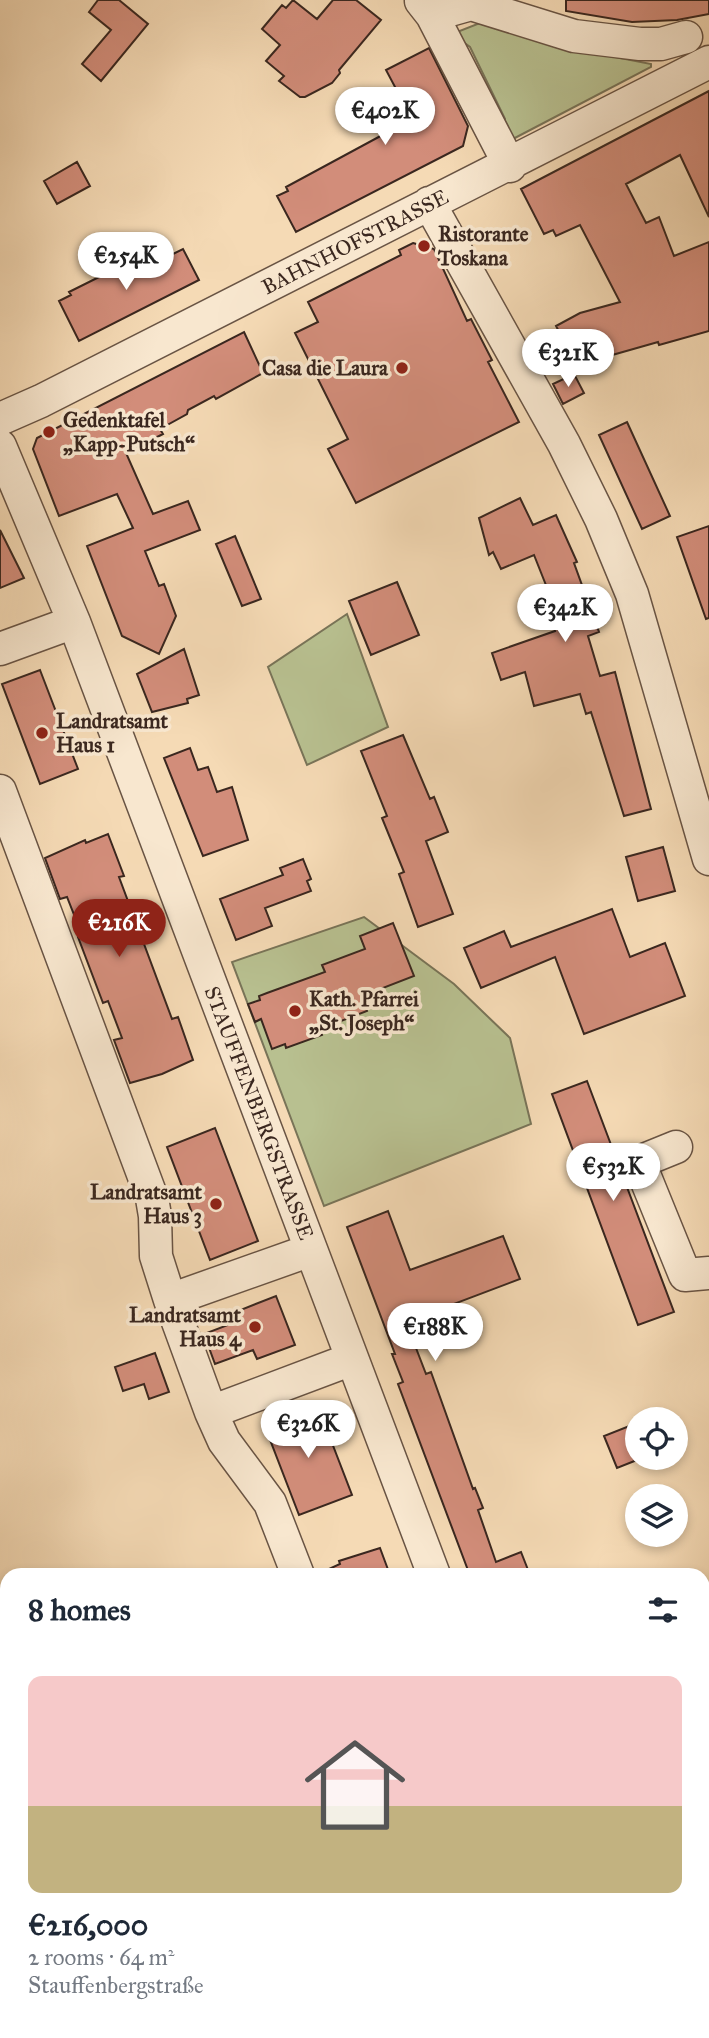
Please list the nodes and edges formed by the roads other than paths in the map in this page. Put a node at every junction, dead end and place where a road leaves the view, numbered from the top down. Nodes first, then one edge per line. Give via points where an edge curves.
1 (426, 8) edge
2 (686, 37) dead end
3 (709, 62) edge
4 (510, 166) junction
5 (429, 203) junction
6 (0, 419) edge
7 (0, 446) edge
8 (74, 622) junction
9 (0, 649) edge
10 (0, 791) edge
11 (701, 804) edge
12 (709, 859) edge
13 (676, 1147) dead end
14 (311, 1250) junction
15 (709, 1273) edge
16 (170, 1300) junction
17 (352, 1359) junction
18 (211, 1412) junction
19 (295, 1568) edge
20 (431, 1568) edge

1 - 2 street via 471,4 574,36 640,44
1 - 4 street
3 - 4 street, BAHNHOFSTRASSE
4 - 5 street, BAHNHOFSTRASSE
5 - 6 street, BAHNHOFSTRASSE
5 - 11 street via 564,443 601,519 632,594
7 - 8 street, STAUFFENBERGSTRASSE
8 - 9 street
8 - 14 street, STAUFFENBERGSTRASSE
10 - 16 street via 152,1198 156,1256
11 - 12 street
13 - 15 street via 639,1162 685,1275
14 - 16 street, STAUFFENBERGSTRASSE
14 - 17 street, STAUFFENBERGSTRASSE
16 - 18 street
17 - 18 street
17 - 20 street, STAUFFENBERGSTRASSE
18 - 19 street via 224,1441 270,1503

